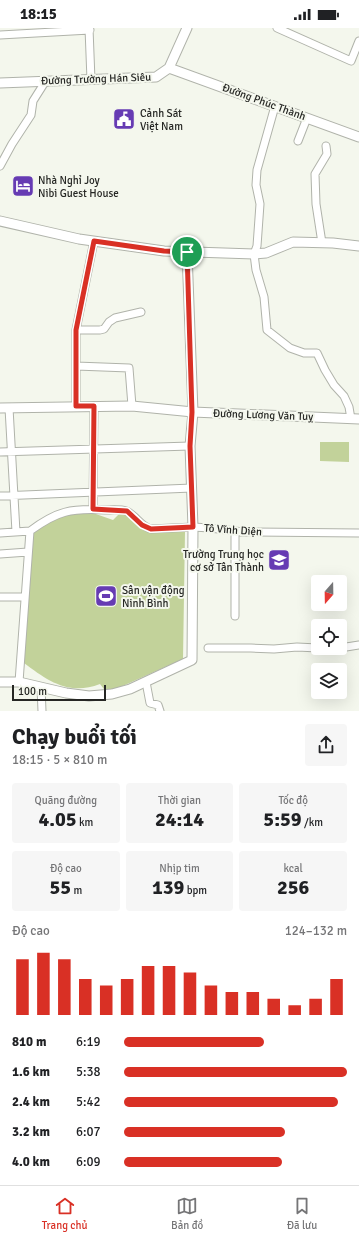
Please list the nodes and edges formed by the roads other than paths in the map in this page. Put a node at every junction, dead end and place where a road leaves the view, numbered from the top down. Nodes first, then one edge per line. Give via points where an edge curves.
1 (187, 28) edge
2 (277, 28) edge
3 (90, 29) edge
4 (0, 35) edge
5 (359, 41) edge
6 (169, 68) junction
7 (91, 80) junction
8 (45, 82) junction
9 (0, 83) edge
10 (275, 106) junction
11 (307, 118) junction
12 (359, 137) edge
13 (298, 141) dead end
14 (326, 146) dead end
15 (0, 166) edge
16 (0, 221) edge
17 (94, 241) junction
18 (322, 243) junction
19 (359, 246) edge
20 (187, 252) junction
21 (254, 254) junction
22 (141, 312) dead end
23 (76, 330) junction
24 (76, 366) junction
25 (76, 406) junction
26 (94, 406) junction
27 (132, 406) junction
28 (4, 408) edge
29 (192, 412) junction
30 (355, 419) edge
31 (190, 446) junction
32 (94, 450) junction
33 (0, 452) edge
34 (11, 452) junction
35 (192, 488) junction
36 (94, 492) junction
37 (0, 496) edge
38 (14, 496) junction
39 (93, 509) junction
40 (193, 527) junction
41 (30, 531) junction
42 (235, 531) junction
43 (16, 532) junction
44 (0, 533) edge
45 (359, 533) edge
46 (28, 552) junction
47 (0, 554) edge
48 (0, 597) edge
49 (24, 597) junction
50 (235, 616) dead end
51 (359, 645) edge
52 (347, 647) edge
53 (208, 648) dead end
54 (311, 648) edge
55 (0, 682) edge
56 (19, 682) junction
57 (146, 682) junction
58 (42, 687) junction
59 (42, 711) edge
60 (160, 711) edge

1 - 6 street
2 - 5 street via 351,61
3 - 4 street
3 - 7 street
6 - 7 street, Đường Trường Hán Siêu via 156,77
6 - 10 street, Đường Phúc Thành
7 - 8 street, Đường Trường Hán Siêu
8 - 9 street, Đường Trường Hán Siêu
8 - 15 street via 33,101 31,115
10 - 11 street, Đường Phúc Thành
10 - 21 street via 257,170 256,185 260,204 257,246
11 - 12 street, Đường Phúc Thành
11 - 13 street
14 - 18 street via 327,154 315,174 316,204
16 - 17 street
17 - 20 street
17 - 23 street
18 - 19 street
18 - 21 street via 293,242 266,253
20 - 21 street
20 - 29 street
21 - 30 street via 264,297 267,330 290,348 304,353 317,353
22 - 23 street via 115,318 100,330
23 - 24 street
24 - 25 street
24 - 27 street via 129,368
25 - 26 street, Đường Lương Văn Tuỵ
25 - 28 street, Đường Lương Văn Tuỵ
26 - 27 street, Đường Lương Văn Tuỵ
26 - 32 street
27 - 29 street, Đường Lương Văn Tuỵ
28 - 34 street
29 - 30 street, Đường Lương Văn Tuỵ
29 - 31 street
31 - 32 street
31 - 35 street
32 - 34 street
32 - 36 street
33 - 34 street
34 - 38 street
35 - 36 street
35 - 40 street
36 - 38 street
36 - 39 street
37 - 38 street
38 - 43 street
39 - 40 street, Tô Vĩnh Diện via 127,511 142,525 151,529
39 - 41 street, Tô Vĩnh Diện via 69,510 50,517
40 - 42 street, Tô Vĩnh Diện
40 - 57 street via 192,660
41 - 43 street
41 - 46 street
42 - 45 street, Tô Vĩnh Diện
42 - 50 street
43 - 44 street
46 - 47 street
46 - 49 street
48 - 49 street
49 - 56 street
51 - 52 street
53 - 54 street
55 - 56 street
56 - 58 street
57 - 58 street via 112,694 89,696
57 - 60 street via 150,703 158,705
58 - 59 street

